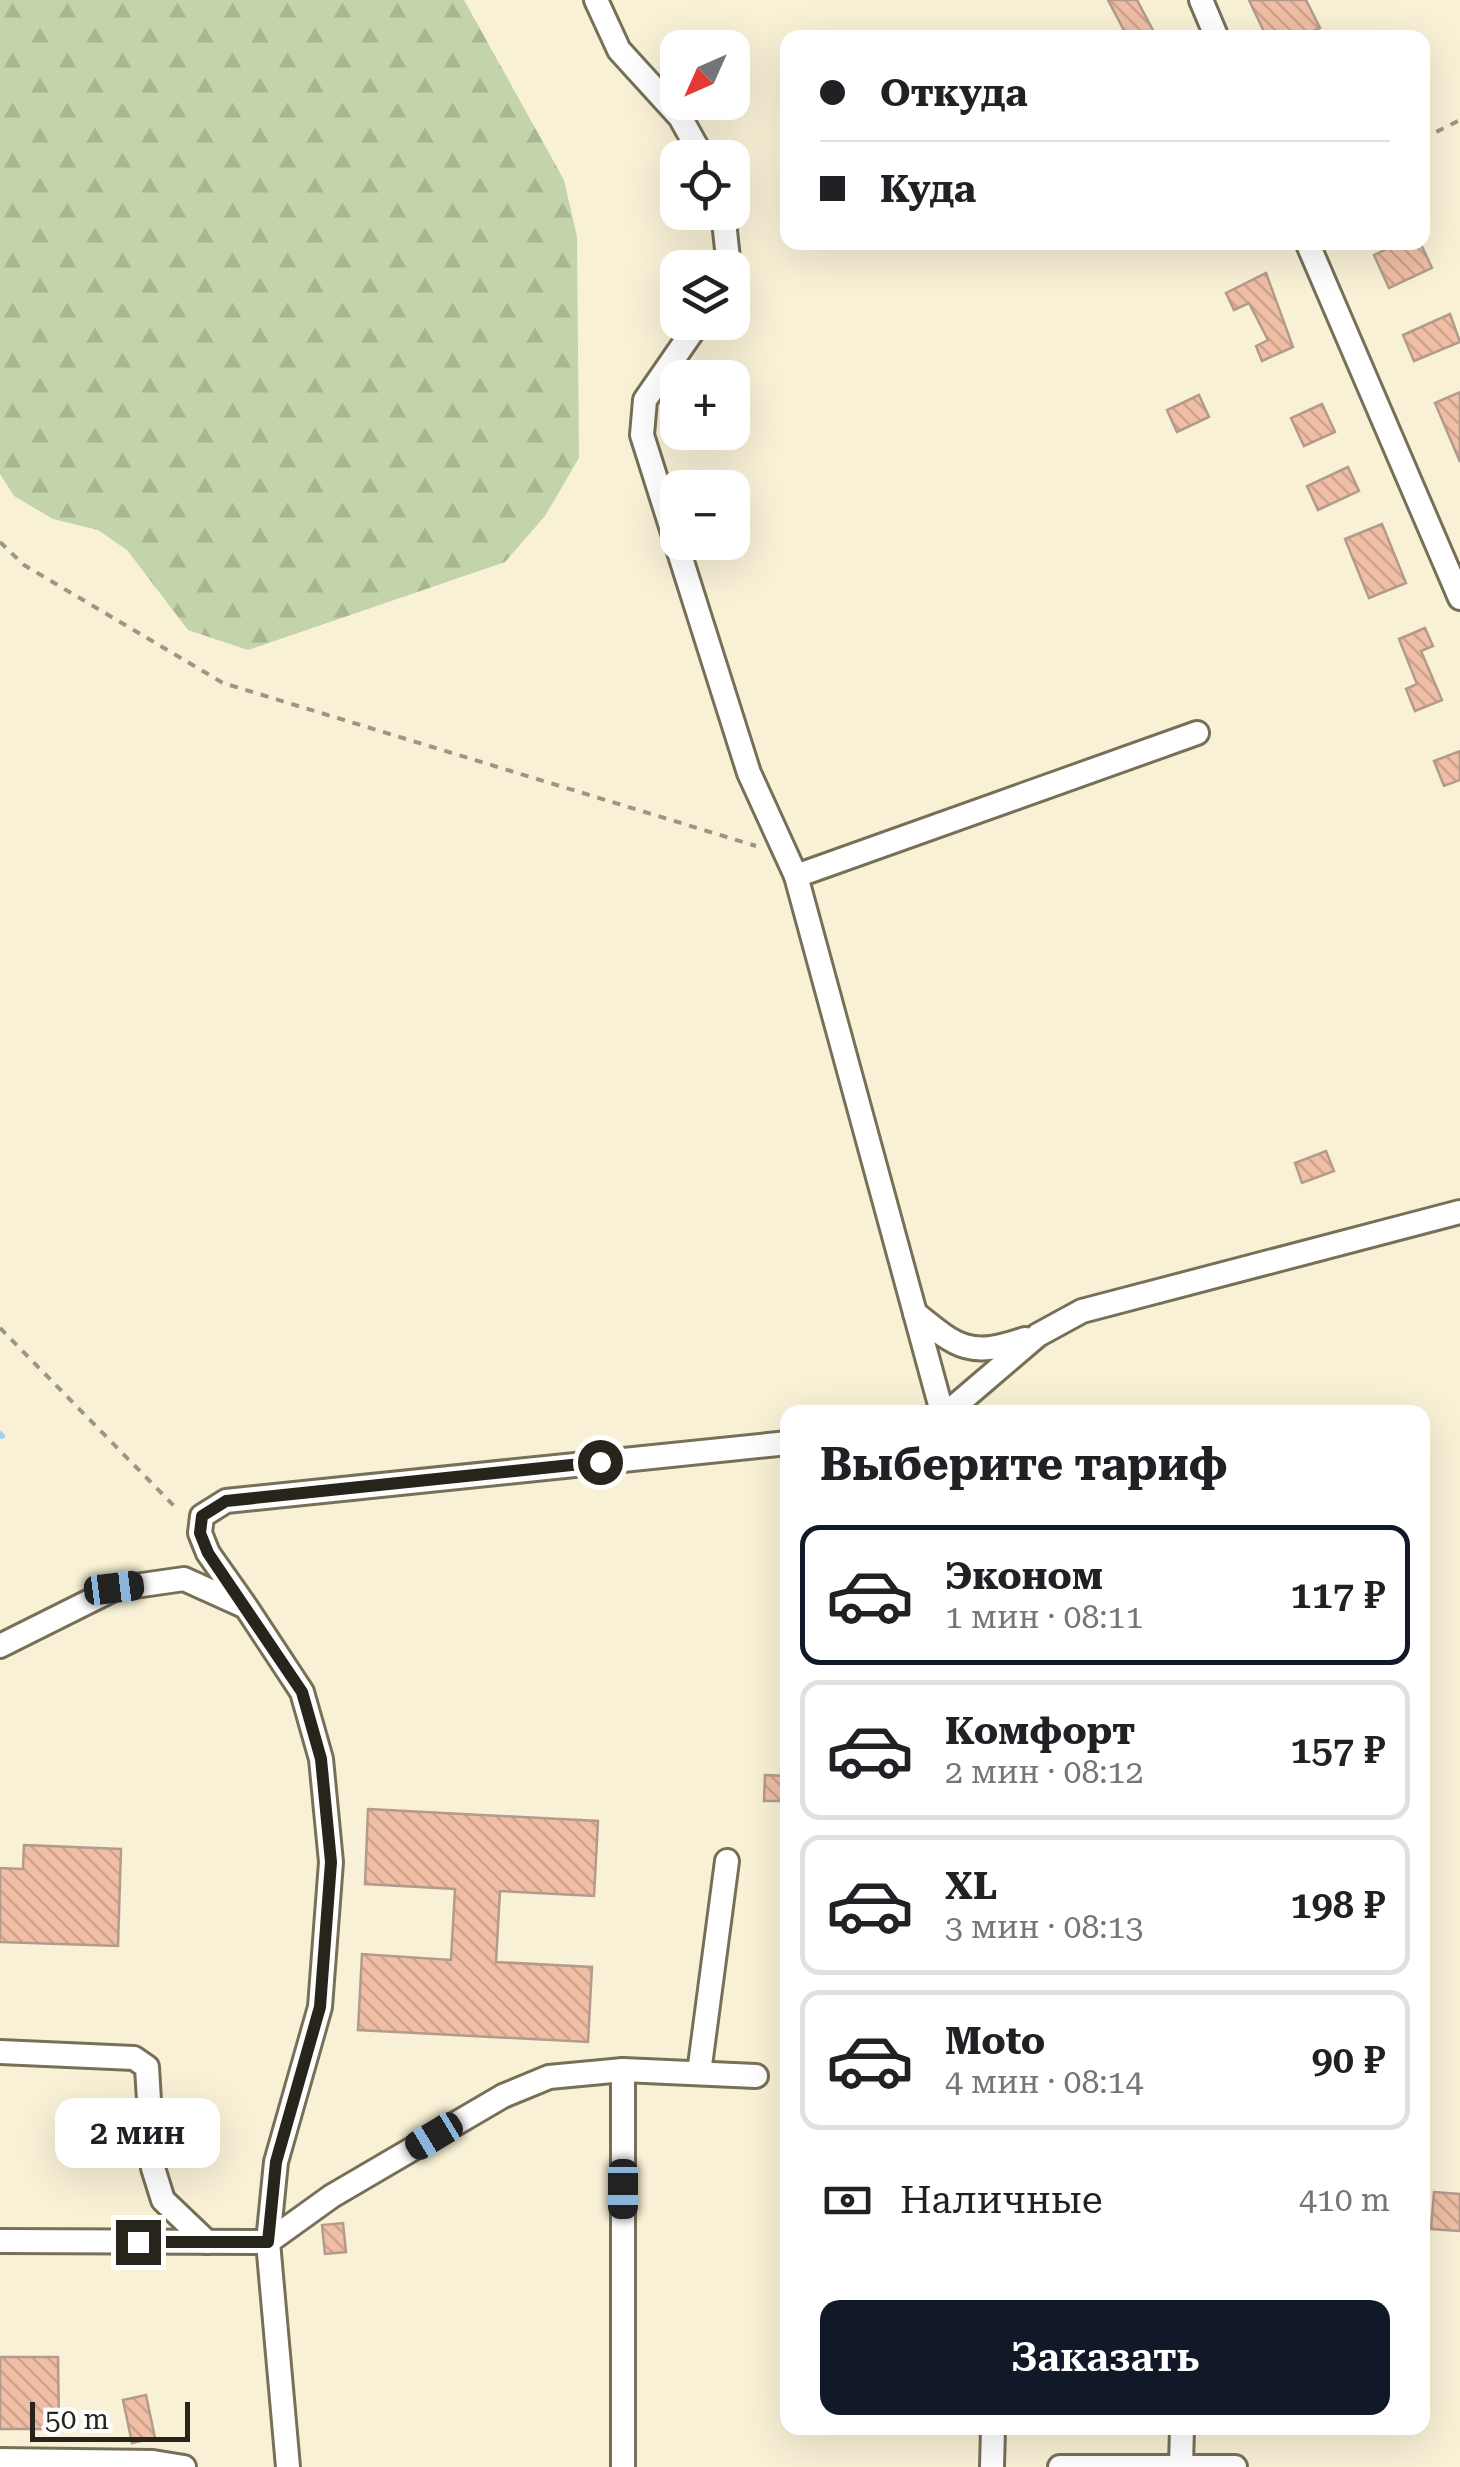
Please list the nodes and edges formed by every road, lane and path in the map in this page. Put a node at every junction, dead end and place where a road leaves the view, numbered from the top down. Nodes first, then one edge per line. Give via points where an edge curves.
1 (596, 0) edge
2 (1201, 0) edge
3 (1214, 30) edge
4 (1460, 120) edge
5 (1430, 135) edge
6 (693, 140) edge
7 (1309, 250) edge
8 (687, 340) edge
9 (0, 542) edge
10 (1460, 598) edge
11 (1197, 733) dead end
12 (796, 876) junction
13 (1460, 1212) edge
14 (915, 1313) junction
15 (0, 1328) edge
16 (1038, 1335) junction
17 (943, 1405) edge
18 (953, 1405) edge
19 (780, 1444) edge
20 (200, 1533) junction
21 (246, 1607) junction
22 (0, 1646) edge
23 (727, 1860) dead end
24 (0, 2052) edge
25 (623, 2070) junction
26 (699, 2073) junction
27 (756, 2076) dead end
28 (0, 2241) edge
29 (207, 2242) junction
30 (268, 2242) junction
31 (993, 2435) edge
32 (1182, 2435) edge
33 (0, 2460) edge
34 (1181, 2465) edge
35 (184, 2467) edge
36 (288, 2467) edge
37 (623, 2467) edge
38 (992, 2467) edge
39 (1060, 2467) edge
40 (1235, 2467) edge

1 - 6 street via 619,50
2 - 3 street
4 - 5 path
7 - 10 street
8 - 12 street via 645,400 642,435 749,773
9 - 12 path via 24,565 223,683 754,844
11 - 12 street
12 - 14 street
13 - 16 street via 1082,1310
14 - 16 street via 956,1346 989,1352
14 - 17 street
15 - 20 path
16 - 18 street
19 - 20 street via 226,1501 202,1516
20 - 21 street
21 - 22 street via 184,1580 114,1588
21 - 30 street via 302,1692 321,1759 331,1862 320,2007 276,2162
23 - 26 street
24 - 29 street via 134,2058 146,2067 153,2168 164,2200
25 - 26 street
25 - 30 street via 549,2077 503,2096 332,2196
25 - 37 street
26 - 27 street
28 - 29 street
29 - 30 street
30 - 36 street
31 - 38 street
32 - 34 street
33 - 35 street
34 - 39 street
34 - 40 street

